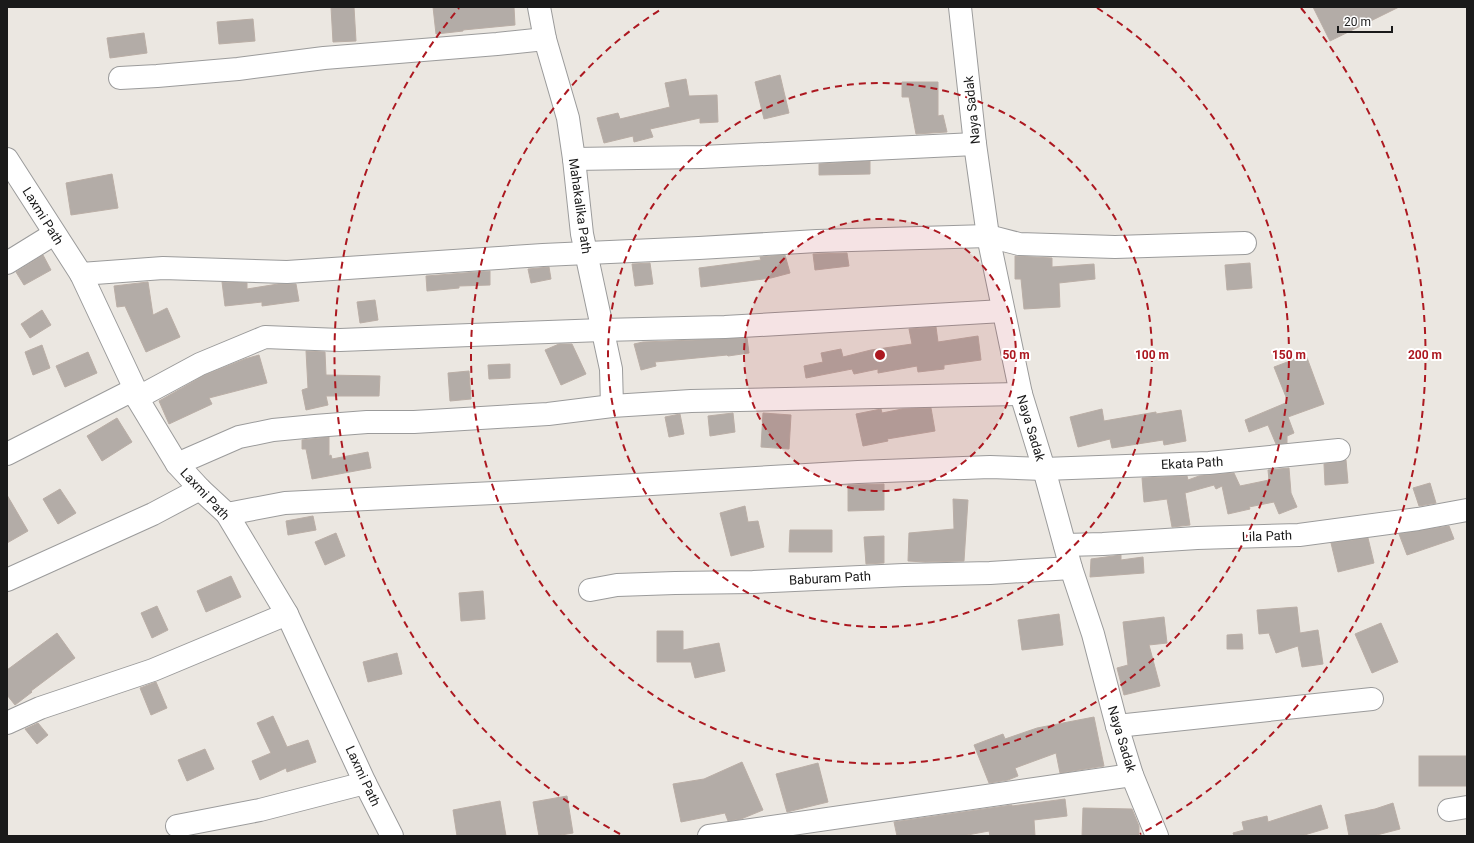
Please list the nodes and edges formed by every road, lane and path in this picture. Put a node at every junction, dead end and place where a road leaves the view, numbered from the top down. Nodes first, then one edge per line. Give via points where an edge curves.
1 (539, 7) edge
2 (960, 7) edge
3 (545, 39) junction
4 (120, 78) dead end
5 (975, 144) junction
6 (574, 158) junction
7 (7, 159) edge
8 (54, 234) junction
9 (988, 236) junction
10 (1245, 243) dead end
11 (587, 253) junction
12 (7, 263) edge
13 (81, 274) junction
14 (1003, 311) junction
15 (602, 330) junction
16 (136, 394) junction
17 (1021, 394) junction
18 (612, 406) junction
19 (1339, 450) dead end
20 (7, 454) edge
21 (177, 464) junction
22 (1044, 468) junction
23 (200, 489) junction
24 (1467, 510) edge
25 (227, 514) junction
26 (1065, 545) junction
27 (1070, 568) junction
28 (7, 580) edge
29 (590, 590) dead end
30 (287, 614) junction
31 (1372, 699) dead end
32 (7, 723) edge
33 (1117, 726) junction
34 (1132, 775) junction
35 (365, 783) junction
36 (177, 826) dead end
37 (392, 836) edge
38 (709, 836) edge
39 (1157, 836) edge

1 - 3 street, Mahakalika Path
2 - 5 street, Naya Sadak
3 - 4 street
3 - 6 street, Mahakalika Path via 568,118
5 - 6 street via 702,157
5 - 9 street, Naya Sadak
6 - 11 street, Mahakalika Path via 582,234
7 - 8 street, Laxmi Path
8 - 12 street
8 - 13 street, Laxmi Path
9 - 10 street via 1019,244 1107,246
9 - 11 street via 818,241
9 - 14 street, Naya Sadak
11 - 13 street via 287,272 163,268
11 - 15 street, Mahakalika Path
13 - 16 street, Laxmi Path
14 - 15 street via 725,327
14 - 17 street, Naya Sadak
15 - 16 street via 340,340 264,337
15 - 18 street, Mahakalika Path via 611,369
16 - 20 street
16 - 21 street, Laxmi Path
17 - 18 street via 691,401
17 - 22 street, Naya Sadak
18 - 21 street via 548,414 414,422 367,422 273,430 239,437
19 - 22 street, Ekata Path via 1209,463
21 - 23 street, Laxmi Path
22 - 25 street, Ekata Path via 990,467 858,472 284,503
22 - 26 street, Naya Sadak
23 - 25 street, Laxmi Path
23 - 28 street via 153,514
24 - 26 street, Lila Path via 1298,535
25 - 30 street, Laxmi Path
26 - 27 street, Naya Sadak
27 - 29 street, Baburam Path via 754,582 617,585
27 - 33 street, Naya Sadak via 1093,634
30 - 32 street via 153,670 40,708
30 - 35 street, Laxmi Path
31 - 33 street
33 - 34 street, Naya Sadak
34 - 38 street
34 - 39 street, Naya Sadak
35 - 36 street via 260,810
35 - 37 street, Laxmi Path

